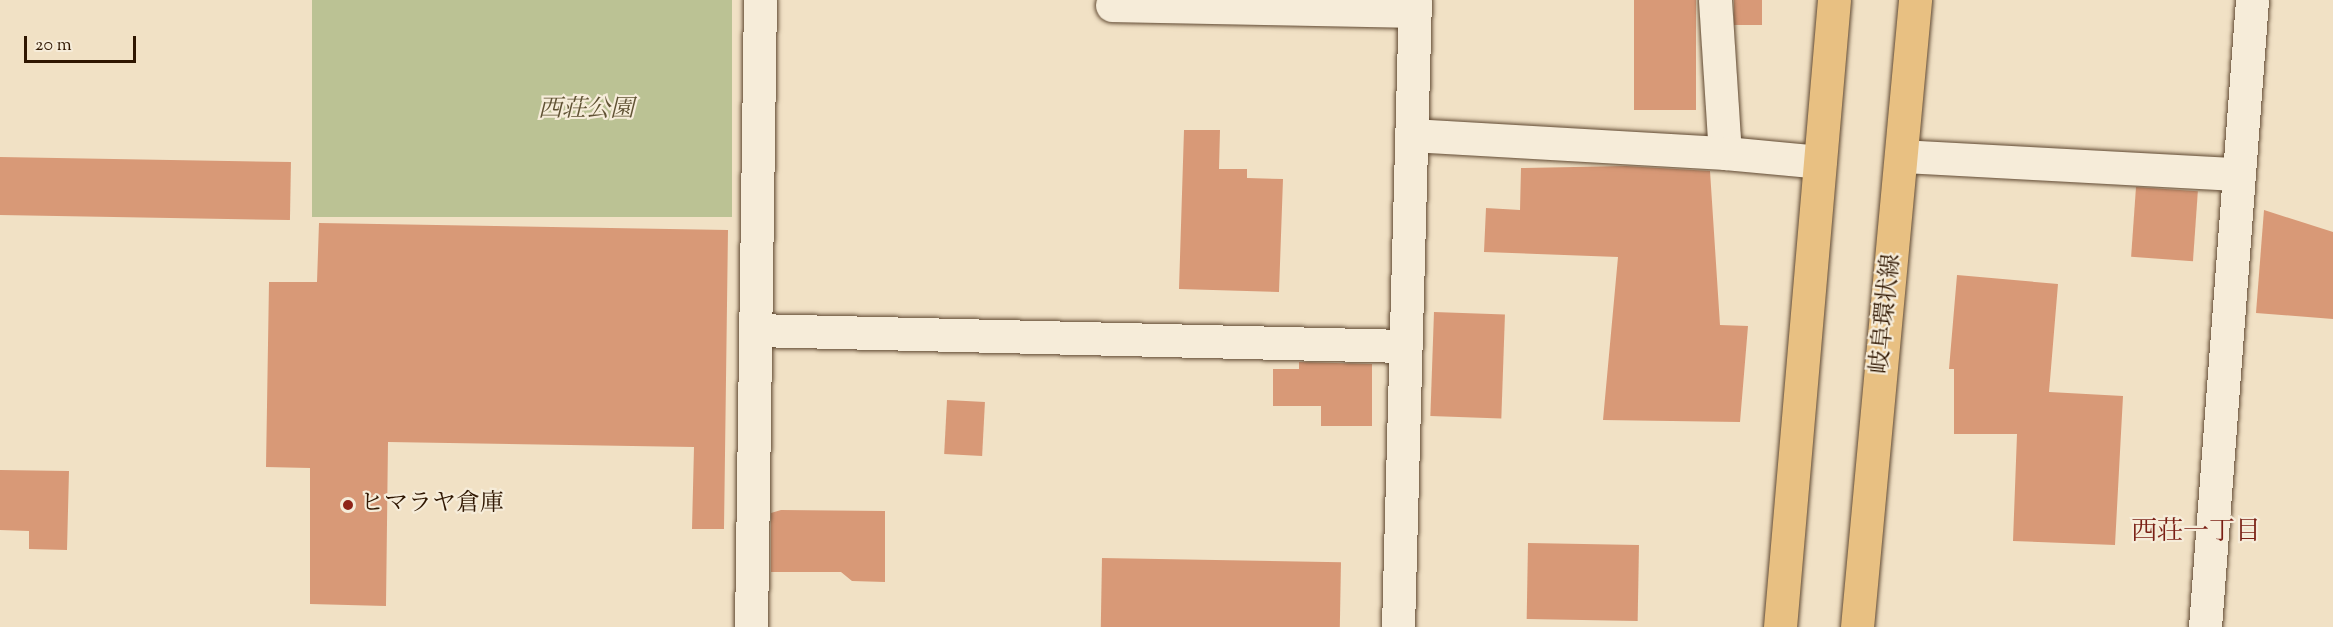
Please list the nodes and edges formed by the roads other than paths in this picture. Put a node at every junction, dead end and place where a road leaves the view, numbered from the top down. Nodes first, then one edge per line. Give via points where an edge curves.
1 (760, 0) edge
2 (1715, 0) edge
3 (1833, 0) edge
4 (1915, 0) edge
5 (2252, 0) edge
6 (1112, 5) dead end
7 (1415, 5) edge
8 (1411, 135) junction
9 (1725, 153) junction
10 (1902, 156) junction
11 (1820, 162) junction
12 (2239, 174) junction
13 (755, 330) junction
14 (1406, 346) junction
15 (751, 627) edge
16 (1398, 627) edge
17 (1780, 627) edge
18 (1857, 627) edge
19 (2205, 627) edge

1 - 13 street
2 - 9 street
3 - 11 main road
4 - 10 main road, 岐阜環状線
5 - 12 street
6 - 7 street
7 - 8 street
8 - 9 street
8 - 14 street
9 - 11 street
10 - 12 street
10 - 18 main road, 岐阜環状線
11 - 17 main road
12 - 19 street
13 - 14 street
13 - 15 street
14 - 16 street

